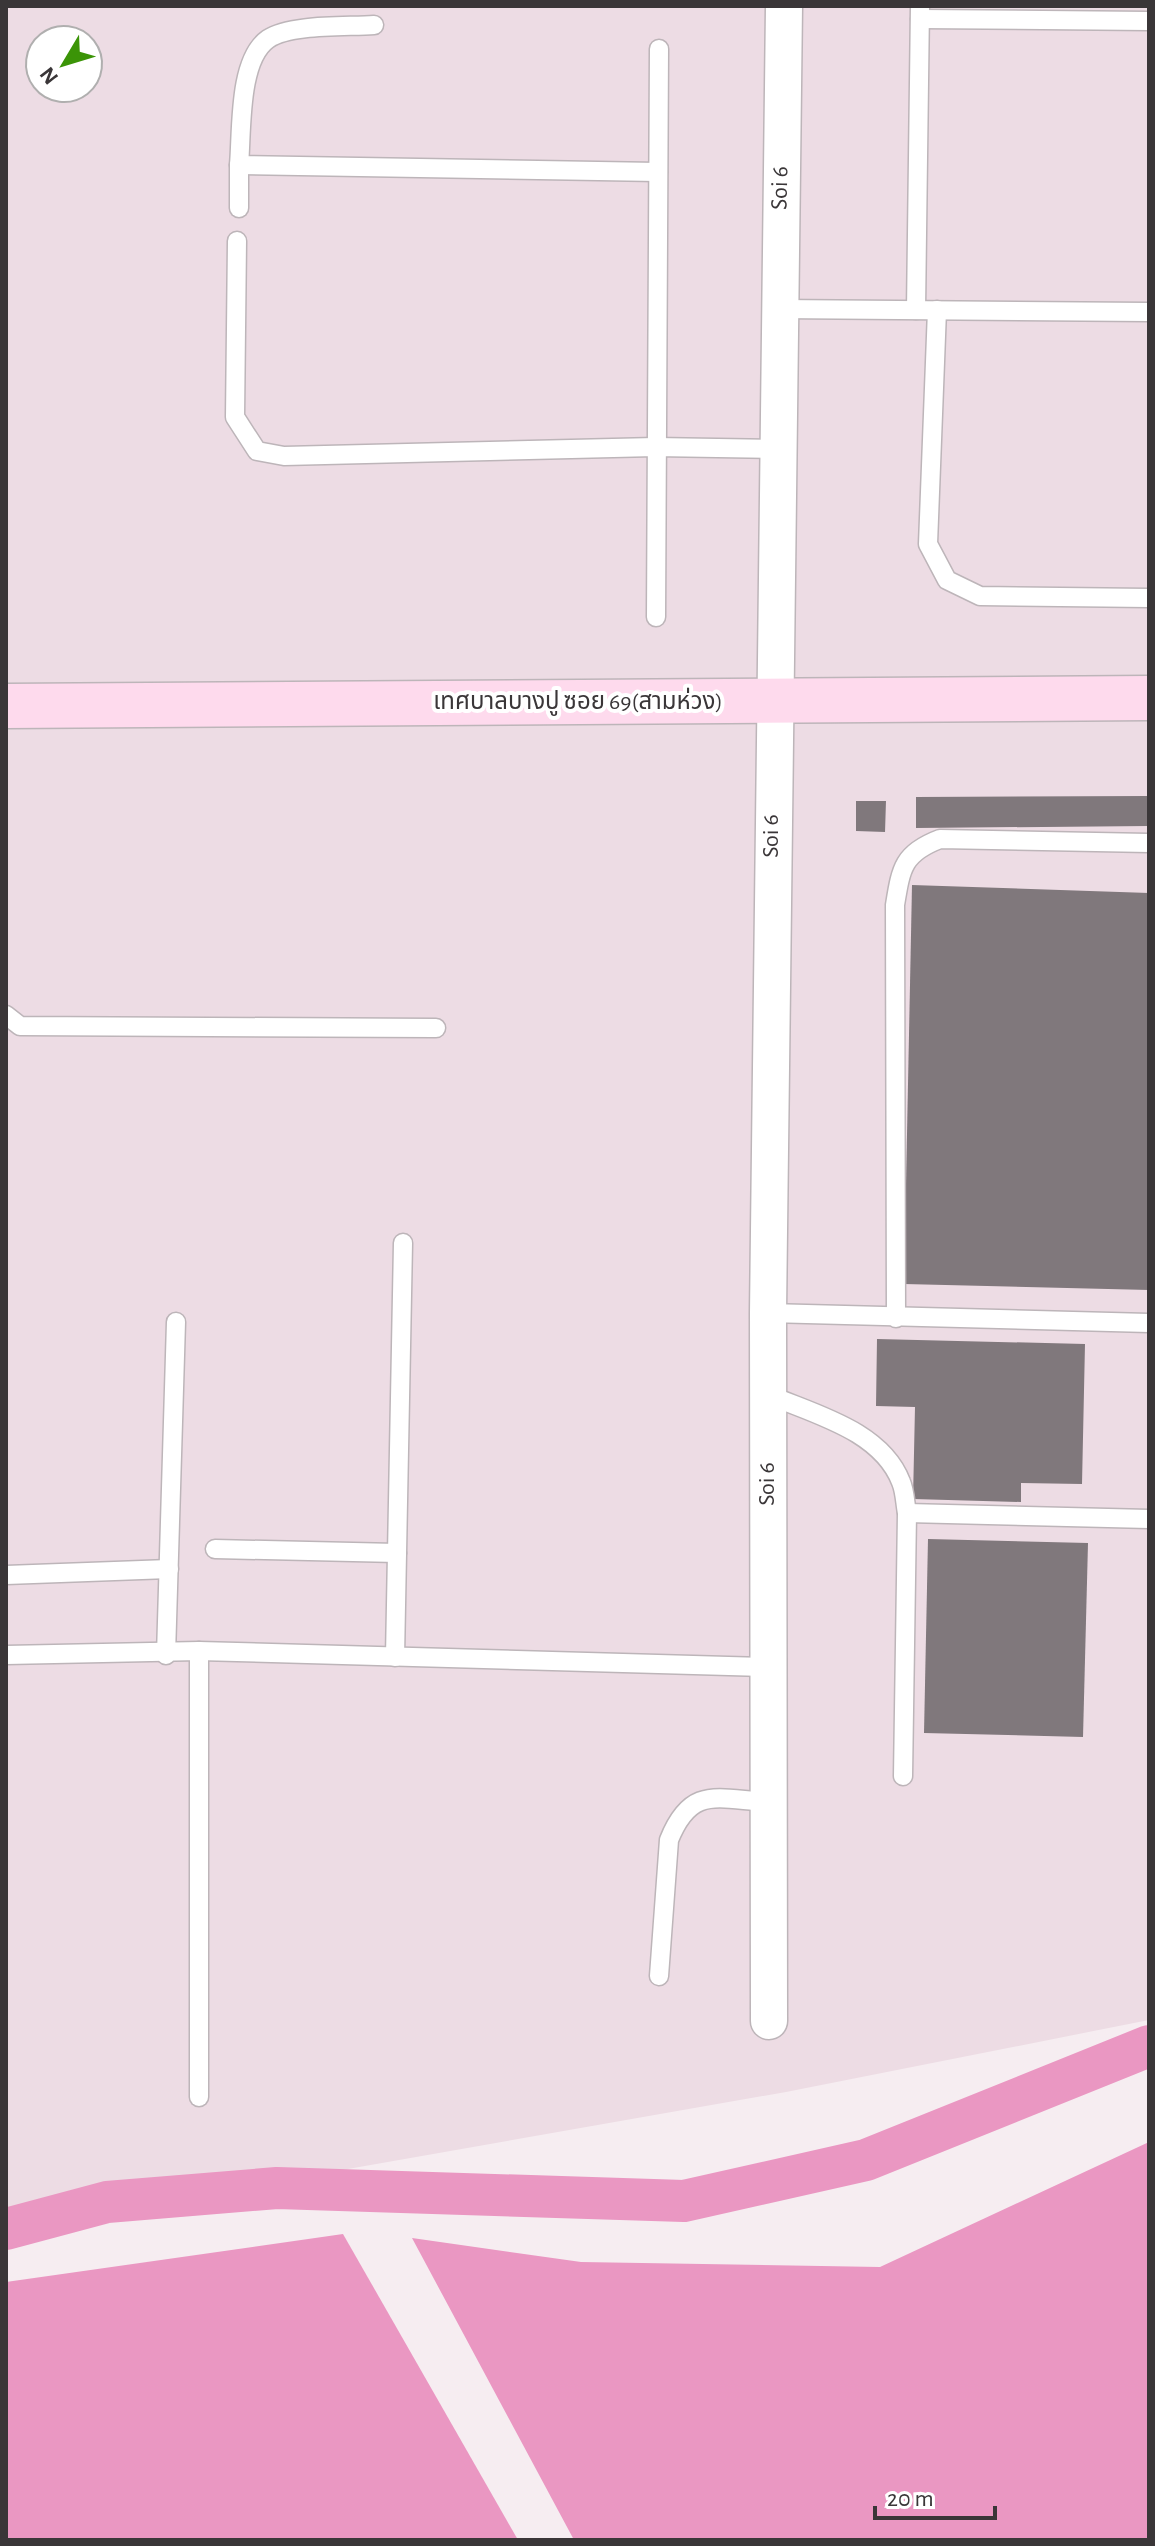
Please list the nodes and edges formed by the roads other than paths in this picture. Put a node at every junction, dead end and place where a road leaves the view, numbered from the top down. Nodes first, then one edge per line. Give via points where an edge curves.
1 (784, 6) edge
2 (920, 12) edge
3 (1149, 21) edge
4 (374, 25) dead end
5 (659, 49) dead end
6 (239, 165) junction
7 (658, 172) junction
8 (239, 208) dead end
9 (237, 241) dead end
10 (778, 309) junction
11 (916, 310) junction
12 (937, 310) junction
13 (1149, 312) edge
14 (655, 447) junction
15 (777, 449) junction
16 (1149, 598) edge
17 (656, 617) dead end
18 (1149, 698) edge
19 (773, 701) junction
20 (6, 706) edge
21 (1149, 843) edge
22 (6, 1015) edge
23 (436, 1028) dead end
24 (403, 1243) dead end
25 (768, 1313) junction
26 (896, 1318) junction
27 (176, 1322) dead end
28 (1149, 1323) edge
29 (767, 1394) junction
30 (907, 1513) junction
31 (1149, 1519) edge
32 (215, 1549) dead end
33 (397, 1553) junction
34 (169, 1569) junction
35 (6, 1575) edge
36 (199, 1651) junction
37 (6, 1655) edge
38 (166, 1655) junction
39 (395, 1657) junction
40 (766, 1667) junction
41 (903, 1776) dead end
42 (767, 1802) junction
43 (659, 1976) dead end
44 (769, 2021) dead end
45 (199, 2097) dead end

1 - 10 street, Soi 6
2 - 3 lane
2 - 11 lane
4 - 6 lane via 308,29 267,40 246,79
5 - 7 lane
6 - 7 lane
6 - 8 lane
7 - 14 lane
9 - 14 lane via 235,417 257,451 284,456
10 - 11 lane
10 - 15 street, Soi 6
11 - 12 lane
12 - 13 lane
12 - 16 lane via 928,544 947,580 980,596
14 - 15 lane
14 - 17 lane
15 - 19 street, Soi 6
18 - 19 street, เทศบาลบางปู ซอย 69(สามห่วง)
19 - 20 street, เทศบาลบางปู ซอย 69(สามห่วง)
19 - 25 street, Soi 6
21 - 26 lane via 940,839 916,848 900,872 895,905
22 - 23 lane via 20,1026
24 - 33 lane
25 - 26 lane
25 - 29 street, Soi 6
26 - 28 lane
27 - 34 lane
29 - 30 lane via 856,1431 883,1455 901,1482
29 - 40 street, Soi 6
30 - 31 lane
30 - 41 lane
32 - 33 lane
33 - 39 lane
34 - 35 lane
34 - 38 lane
36 - 38 lane
36 - 39 lane
36 - 45 lane
37 - 38 lane
39 - 40 lane
40 - 42 street, Soi 6
42 - 43 lane via 708,1798 689,1805 677,1821 669,1840
42 - 44 street, Soi 6

